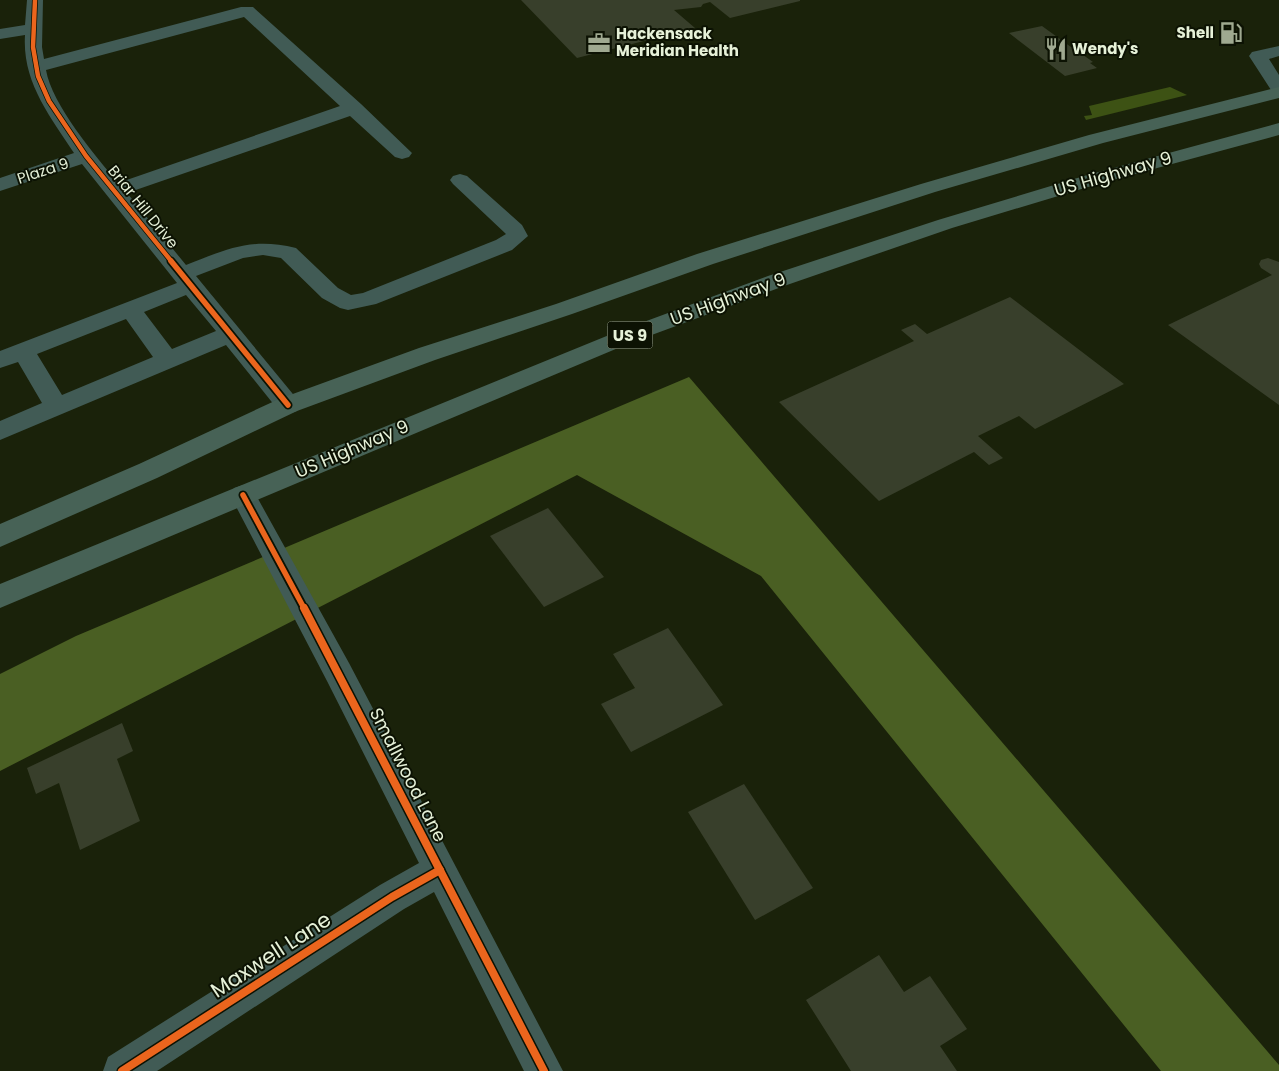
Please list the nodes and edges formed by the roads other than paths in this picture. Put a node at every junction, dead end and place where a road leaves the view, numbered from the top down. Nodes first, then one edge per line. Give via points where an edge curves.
1 (35, 0) edge
2 (241, 5) edge
3 (34, 29) junction
4 (0, 34) edge
5 (1279, 51) edge
6 (36, 67) junction
7 (1279, 90) edge
8 (354, 108) junction
9 (1279, 129) edge
10 (1212, 146) junction
11 (1279, 149) edge
12 (402, 153) dead end
13 (86, 156) junction
14 (460, 180) dead end
15 (0, 185) edge
16 (114, 191) junction
17 (186, 280) junction
18 (130, 309) junction
19 (230, 334) junction
20 (23, 351) junction
21 (0, 360) edge
22 (168, 360) junction
23 (288, 405) junction
24 (58, 407) junction
25 (0, 431) edge
26 (243, 495) junction
27 (0, 536) edge
28 (0, 596) edge
29 (440, 870) junction
30 (122, 1071) edge
31 (544, 1071) edge

1 - 3 street, Briar Hill Drive
2 - 6 street
2 - 8 street
3 - 4 street
3 - 6 street, Briar Hill Drive
5 - 7 street via 1258,56
6 - 13 street, Briar Hill Drive via 49,101
7 - 23 highway, US Highway 9 / US 9 via 918,191 705,259
8 - 12 street
8 - 16 street
9 - 10 highway, US Highway 9 / US 9
10 - 11 highway
10 - 26 highway, US Highway 9 / US 9 via 945,224 767,284 622,338
13 - 15 street, Plaza 9
13 - 16 street, Briar Hill Drive
14 - 17 street via 515,229 517,236 504,245 368,299 348,303 330,292 288,252 263,249 239,252
16 - 17 street, Briar Hill Drive
17 - 18 street
17 - 19 street, Briar Hill Drive
18 - 20 street
18 - 22 street
19 - 22 street
19 - 23 street, Briar Hill Drive
20 - 21 street
20 - 24 street
22 - 24 street
23 - 27 highway, US Highway 9 / US 9
24 - 25 street
26 - 28 highway, US Highway 9 / US 9
26 - 29 street, Smallwood Lane
29 - 30 street, Maxwell Lane via 392,897
29 - 31 street, Smallwood Lane

